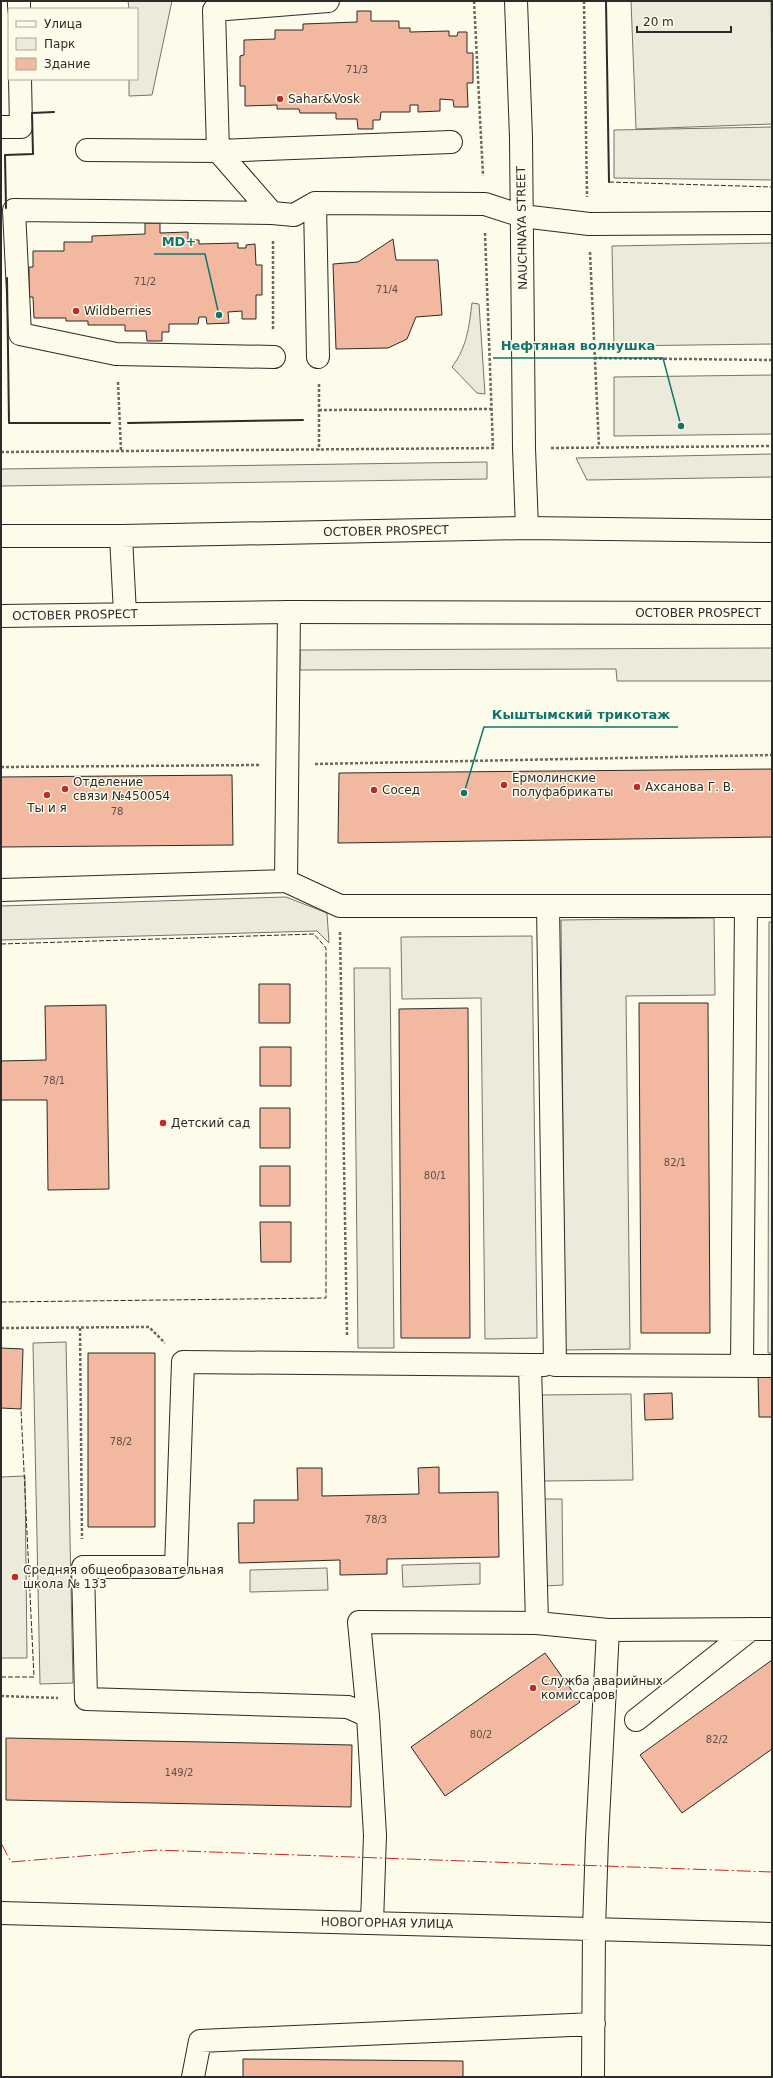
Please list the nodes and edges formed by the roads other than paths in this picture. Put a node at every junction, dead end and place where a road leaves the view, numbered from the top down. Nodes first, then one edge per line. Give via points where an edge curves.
1 (328, 1) edge
2 (516, 1) edge
3 (20, 80) edge
4 (1, 127) edge
5 (451, 142) dead end
6 (87, 150) dead end
7 (218, 151) junction
8 (315, 203) junction
9 (272, 213) junction
10 (522, 216) junction
11 (772, 223) edge
12 (274, 357) dead end
13 (318, 357) dead end
14 (527, 528) junction
15 (772, 531) edge
16 (1, 536) edge
17 (121, 536) junction
18 (289, 612) junction
19 (772, 613) edge
20 (125, 614) junction
21 (1, 616) edge
22 (286, 881) junction
23 (1, 890) edge
24 (548, 906) junction
25 (746, 906) junction
26 (772, 906) edge
27 (555, 1365) junction
28 (530, 1366) junction
29 (742, 1366) junction
30 (772, 1366) edge
31 (537, 1623) junction
32 (762, 1629) edge
33 (608, 1630) junction
34 (368, 1716) junction
35 (636, 1720) dead end
36 (1, 1913) edge
37 (372, 1923) junction
38 (594, 1929) junction
39 (772, 1934) edge
40 (594, 2024) junction
41 (193, 2077) edge
42 (594, 2077) edge

1 - 7 main road via 214,10
2 - 10 main road, NAUCHNAYA STREET
3 - 4 main road via 21,127
5 - 7 main road
6 - 7 main road
7 - 9 main road
8 - 9 main road via 294,215
8 - 10 main road via 485,204
8 - 13 main road
9 - 12 main road via 14,210 20,334 116,354
10 - 11 main road via 589,224
10 - 14 main road, NAUCHNAYA STREET
14 - 15 main road, OCTOBER PROSPECT
14 - 17 main road, OCTOBER PROSPECT
16 - 17 main road, OCTOBER PROSPECT
17 - 20 main road
18 - 19 main road, OCTOBER PROSPECT
18 - 20 main road, OCTOBER PROSPECT
18 - 22 main road
20 - 21 main road, OCTOBER PROSPECT
22 - 23 main road
22 - 24 main road via 340,906
24 - 25 main road
24 - 27 main road
25 - 26 main road
25 - 29 main road
27 - 28 main road
27 - 29 main road
28 - 31 main road
28 - 34 main road via 183,1362 176,1567 83,1567 86,1699 348,1707
29 - 30 main road
31 - 33 main road
31 - 34 main road via 359,1622
32 - 33 main road
32 - 35 main road
33 - 38 main road
34 - 37 main road via 375,1835
36 - 37 main road, НОВОГОРНАЯ УЛИЦА
37 - 38 main road, НОВОГОРНАЯ УЛИЦА
38 - 39 main road, НОВОГОРНАЯ УЛИЦА
38 - 40 main road
40 - 41 main road via 200,2041
40 - 42 main road

